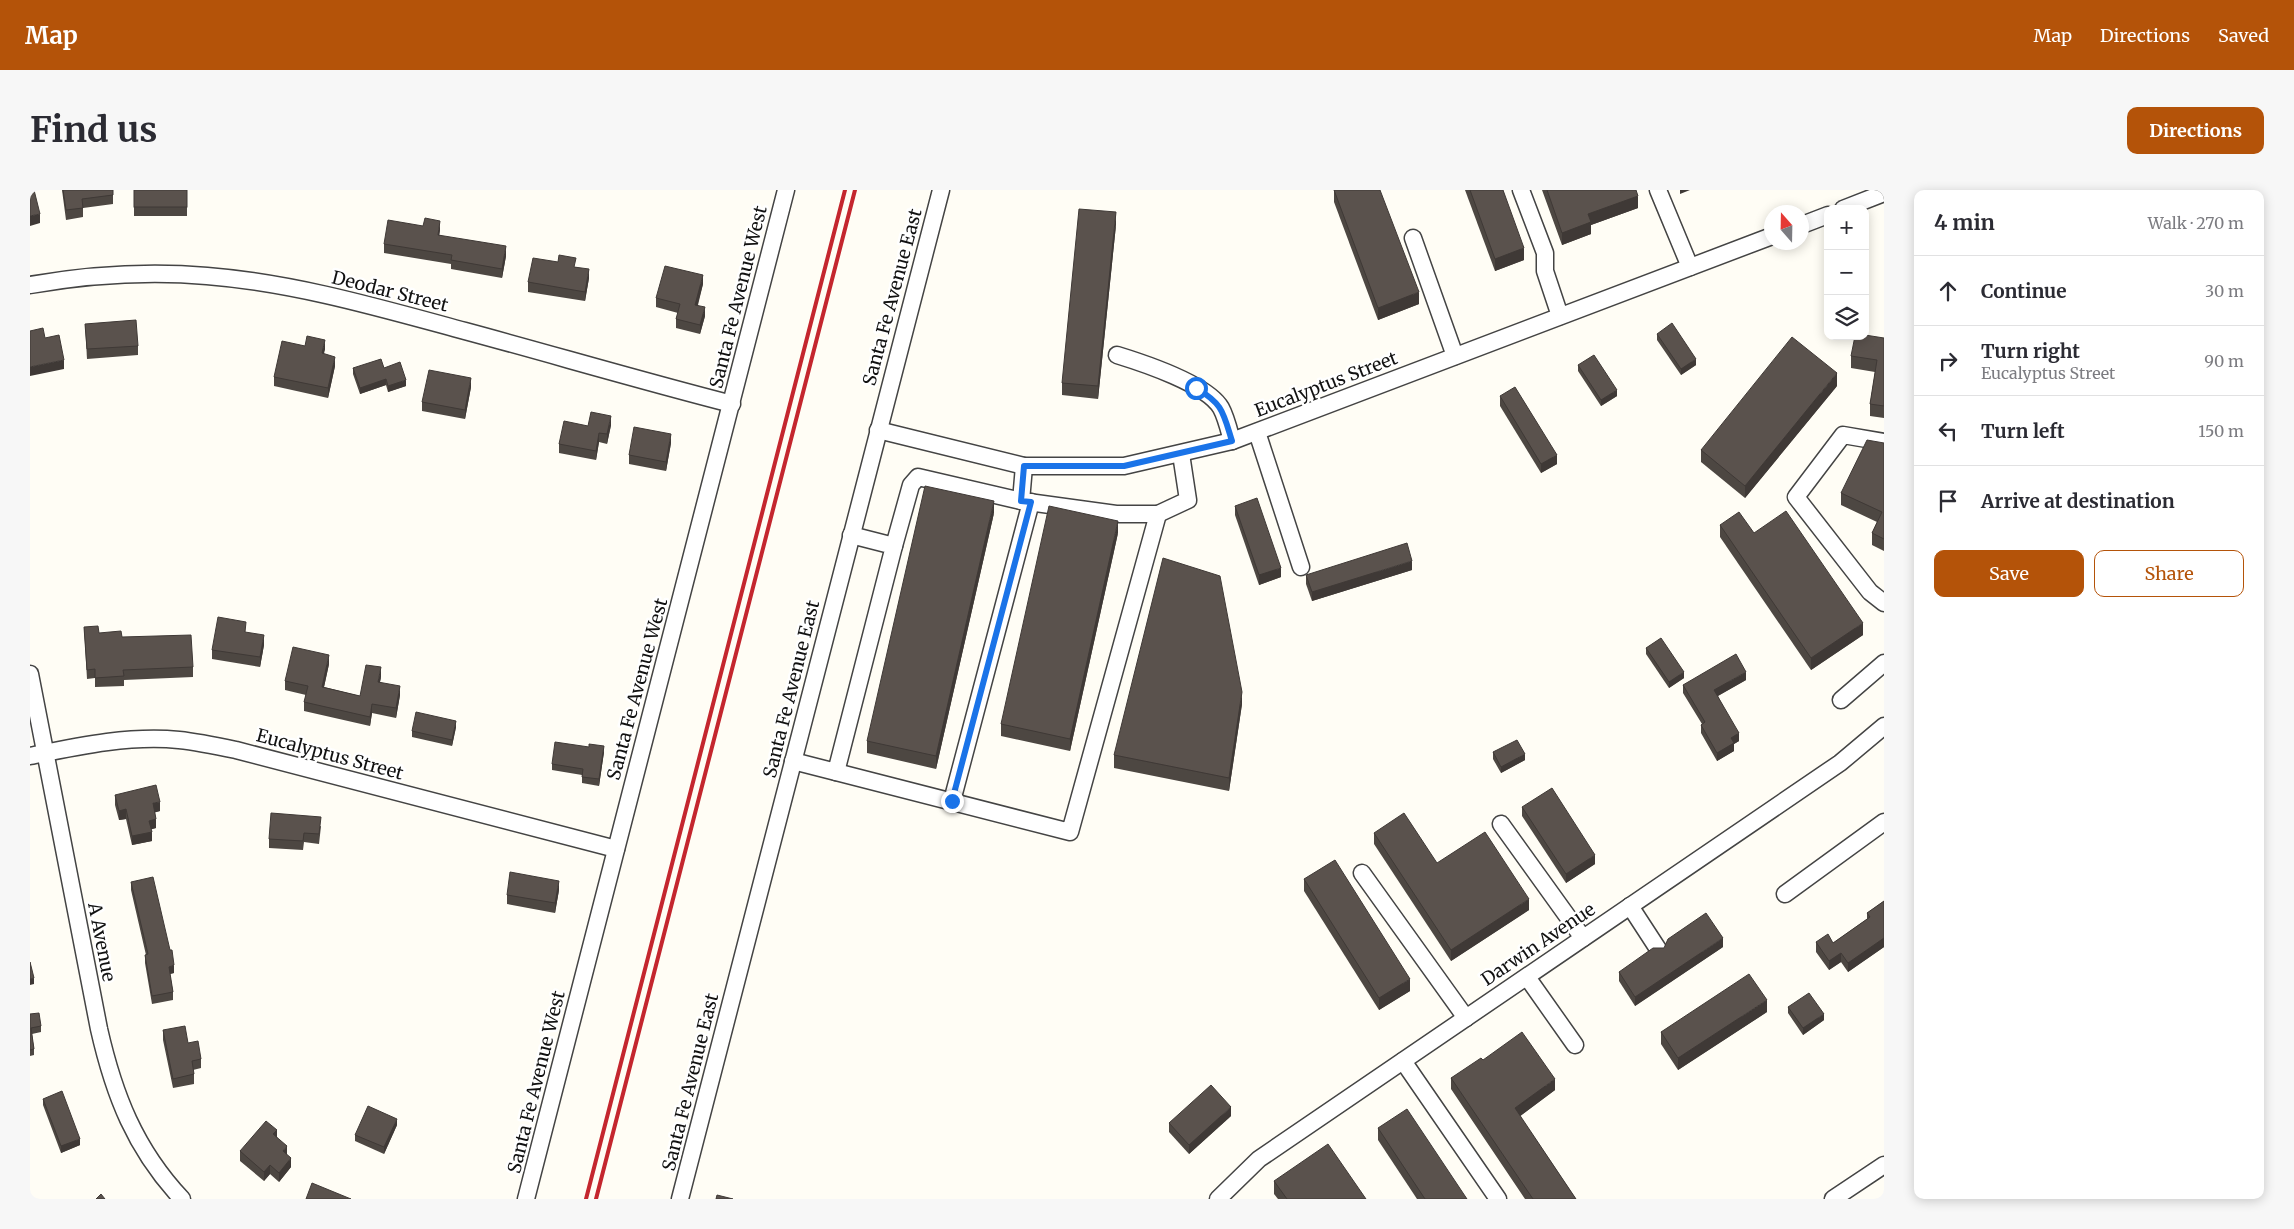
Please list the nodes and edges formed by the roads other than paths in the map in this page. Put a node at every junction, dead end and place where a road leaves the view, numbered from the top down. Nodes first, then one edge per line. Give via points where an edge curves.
1 (786, 190) edge
2 (941, 190) edge
3 (1521, 190) edge
4 (1658, 190) edge
5 (1884, 193) edge
6 (1853, 205) edge
7 (1824, 217) edge
8 (1809, 222) edge
9 (1413, 238) dead end
10 (1764, 239) edge
11 (1690, 267) junction
12 (30, 285) edge
13 (1560, 316) junction
14 (1117, 355) dead end
15 (1455, 356) junction
16 (732, 404) junction
17 (878, 430) junction
18 (1257, 432) junction
19 (1232, 441) junction
20 (1884, 442) edge
21 (1181, 454) junction
22 (1024, 466) junction
23 (1026, 502) junction
24 (1158, 514) junction
25 (851, 535) junction
26 (894, 546) junction
27 (1301, 567) dead end
28 (1884, 603) edge
29 (1884, 663) edge
30 (30, 674) edge
31 (1841, 700) dead end
32 (1884, 726) edge
33 (37, 754) edge
34 (793, 761) junction
35 (836, 772) junction
36 (952, 801) junction
37 (1884, 822) edge
38 (1501, 824) dead end
39 (616, 849) junction
40 (1362, 873) dead end
41 (1785, 894) dead end
42 (1630, 906) junction
43 (1583, 938) junction
44 (1658, 949) edge
45 (1526, 977) junction
46 (1466, 1018) junction
47 (1575, 1045) dead end
48 (1403, 1061) junction
49 (1884, 1165) edge
50 (182, 1199) edge
51 (526, 1199) edge
52 (680, 1199) edge
53 (1218, 1199) edge
54 (1498, 1199) edge
55 (1833, 1199) edge

1 - 16 street, Santa Fe Avenue West
2 - 17 street, Santa Fe Avenue East
3 - 13 street via 1545,253 1545,271
4 - 11 street
5 - 6 street
7 - 8 street
9 - 15 street
10 - 11 street, Eucalyptus Street
11 - 13 street, Eucalyptus Street
12 - 16 street, Deodar Street via 140,274 206,276 267,283 374,306
13 - 15 street, Eucalyptus Street
14 - 19 street via 1168,374 1214,398
15 - 18 street, Eucalyptus Street
16 - 39 street, Santa Fe Avenue West
17 - 22 street, Eucalyptus Street
17 - 25 street, Santa Fe Avenue East
18 - 19 street, Eucalyptus Street
18 - 27 street
19 - 21 street, Eucalyptus Street
20 - 28 street via 1842,435 1796,497 1870,592
21 - 22 street, Eucalyptus Street via 1124,466
21 - 24 street via 1188,500
22 - 23 street
23 - 24 street via 1116,514
23 - 26 street via 918,477 911,485
23 - 36 street
24 - 36 street via 1070,832
25 - 26 street
25 - 34 street, Santa Fe Avenue East
26 - 35 street
29 - 31 street
30 - 33 street, A Avenue
32 - 42 street, Darwin Avenue via 1840,763
33 - 39 street, Eucalyptus Street via 132,740 179,740 205,744
33 - 50 street, A Avenue via 108,1070 124,1114 140,1144
34 - 35 street
34 - 52 street, Santa Fe Avenue East
35 - 36 street
37 - 41 street
38 - 43 street
39 - 51 street, Santa Fe Avenue West
40 - 46 street
42 - 43 street, Darwin Avenue
42 - 44 street
43 - 45 street, Darwin Avenue
45 - 46 street, Darwin Avenue
45 - 47 street
46 - 48 street, Darwin Avenue
48 - 53 street, Darwin Avenue via 1260,1159
48 - 54 street
49 - 55 street

